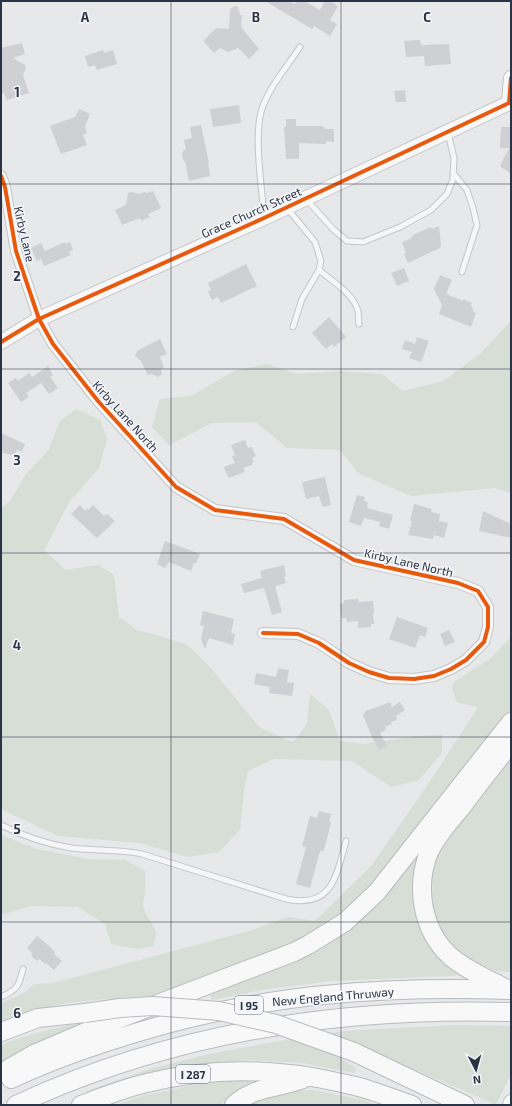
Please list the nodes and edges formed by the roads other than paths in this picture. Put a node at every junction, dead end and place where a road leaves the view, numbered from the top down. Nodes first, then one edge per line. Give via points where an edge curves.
1 (300, 47) dead end
2 (511, 78) edge
3 (510, 102) edge
4 (448, 132) junction
5 (453, 173) junction
6 (1, 176) edge
7 (306, 198) junction
8 (286, 207) junction
9 (264, 218) junction
10 (319, 270) junction
11 (462, 272) dead end
12 (39, 318) junction
13 (359, 324) dead end
14 (293, 327) dead end
15 (1, 342) edge
16 (263, 633) dead end
17 (511, 722) edge
18 (511, 743) edge
19 (1, 825) edge
20 (346, 841) dead end
21 (24, 969) dead end
22 (510, 990) edge
23 (1, 997) edge
24 (511, 1012) edge
25 (1, 1032) edge
26 (1, 1073) edge
27 (310, 1076) junction
28 (1, 1084) edge
29 (16, 1105) edge
30 (81, 1105) edge
31 (234, 1105) edge
32 (412, 1105) edge
33 (465, 1105) edge

1 - 9 lane via 273,87 261,113 258,131
2 - 3 street
3 - 4 street, Grace Church Street
4 - 5 lane via 454,158
4 - 7 street, Grace Church Street
5 - 7 lane via 447,194 431,210 400,227 363,242 347,241
5 - 11 lane via 466,190 478,225
6 - 12 street, Kirby Lane via 16,250
7 - 8 street, Grace Church Street
8 - 9 street, Grace Church Street
8 - 10 lane via 315,242 321,261
9 - 12 street, Grace Church Street
10 - 13 lane via 355,304
10 - 14 lane via 302,299
12 - 15 street, Grace Church Street
12 - 16 street, Kirby Lane North via 53,344 98,401 176,487 215,510 284,519 354,560 458,583 478,592 488,607 488,627 484,642 466,660 434,676 414,679 389,678 370,672 298,634
17 - 26 highway via 377,892 332,931 294,952 34,1054
18 - 22 highway via 436,839 422,876 428,925 442,947 470,970
19 - 20 lane via 31,838 71,848 142,854 286,899 300,901 320,896 331,887
21 - 23 lane via 15,989
22 - 28 highway, New England Thruway / I 95 via 361,992 286,999 246,1006 127,1035 53,1060
24 - 29 highway, New England Thruway / I 95 via 425,1012 340,1017 251,1031 145,1056 69,1082
25 - 33 highway, bridge via 38,1018 120,1008 152,1006 219,1011 276,1024 354,1052
27 - 30 highway, I 287 via 236,1071 188,1075 146,1083
27 - 31 highway via 292,1083 255,1091
27 - 32 highway, I 287 via 365,1088

